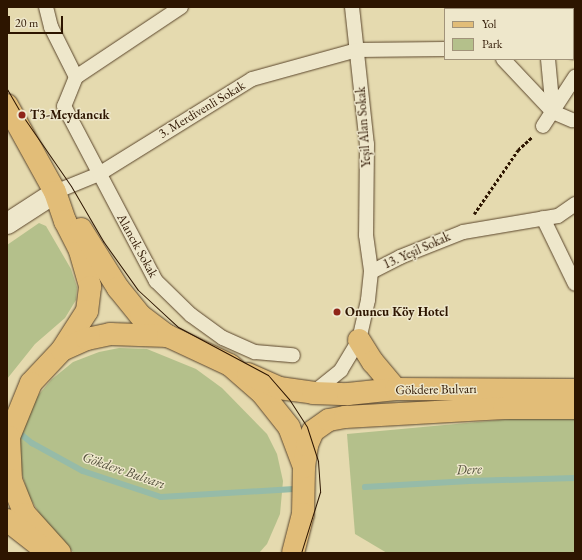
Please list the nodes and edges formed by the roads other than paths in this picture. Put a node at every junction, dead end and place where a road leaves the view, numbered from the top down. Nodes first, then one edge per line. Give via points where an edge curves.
1 (46, 7) edge
2 (181, 7) edge
3 (352, 7) edge
4 (444, 49) edge
5 (357, 50) junction
6 (504, 60) edge
7 (548, 60) edge
8 (76, 77) junction
9 (575, 77) edge
10 (7, 106) edge
11 (553, 112) junction
12 (572, 120) dead end
13 (543, 126) road end
14 (99, 174) junction
15 (55, 192) junction
16 (575, 204) edge
17 (543, 218) junction
18 (7, 223) edge
19 (371, 272) junction
20 (575, 284) edge
21 (168, 336) junction
22 (359, 340) junction
23 (62, 350) junction
24 (293, 355) dead end
25 (230, 365) junction
26 (31, 384) junction
27 (396, 389) junction
28 (575, 390) edge
29 (313, 393) junction
30 (7, 406) edge
31 (575, 408) edge
32 (304, 467) junction
33 (7, 520) edge
34 (48, 553) edge
35 (60, 553) edge
36 (293, 553) edge

1 - 8 street via 51,26
2 - 8 street
3 - 5 street, Yeşil Alan Sokak
4 - 5 street, 3. Merdivenli Sokak
5 - 14 street, 3. Merdivenli Sokak via 252,80
5 - 19 street, Yeşil Alan Sokak via 368,144 366,235
6 - 11 street
7 - 11 street
8 - 14 street, Alancık Sokak via 64,106
9 - 11 street
10 - 15 main road
11 - 12 street
11 - 13 street
14 - 15 street, 3. Merdivenli Sokak
14 - 24 street, Alancık Sokak via 156,281 191,315 223,338 255,352
15 - 18 main road
15 - 21 main road via 68,206 118,288 141,316
15 - 23 main road via 65,221 80,251 90,286 87,311
16 - 17 street, 13. Yeşil Sokak via 558,216
17 - 19 street, 13. Yeşil Sokak via 463,232 400,256
17 - 20 street
19 - 22 street, 13. Yeşil Sokak
21 - 23 main road via 110,334 87,339
21 - 25 main road, Gökdere Bulvarı
22 - 27 main road
22 - 29 street, 13. Yeşil Sokak via 341,370
23 - 26 main road
25 - 29 main road, Gökdere Bulvarı via 279,388
25 - 32 main road via 262,394 289,427
26 - 30 main road
26 - 35 main road via 9,437 11,480 25,514
27 - 28 main road, Gökdere Bulvarı
27 - 29 main road, Gökdere Bulvarı via 348,394
31 - 32 main road, Gökdere Bulvarı via 504,408 329,420 313,431 307,445
32 - 36 main road, Gökdere Bulvarı via 303,514
33 - 34 main road

